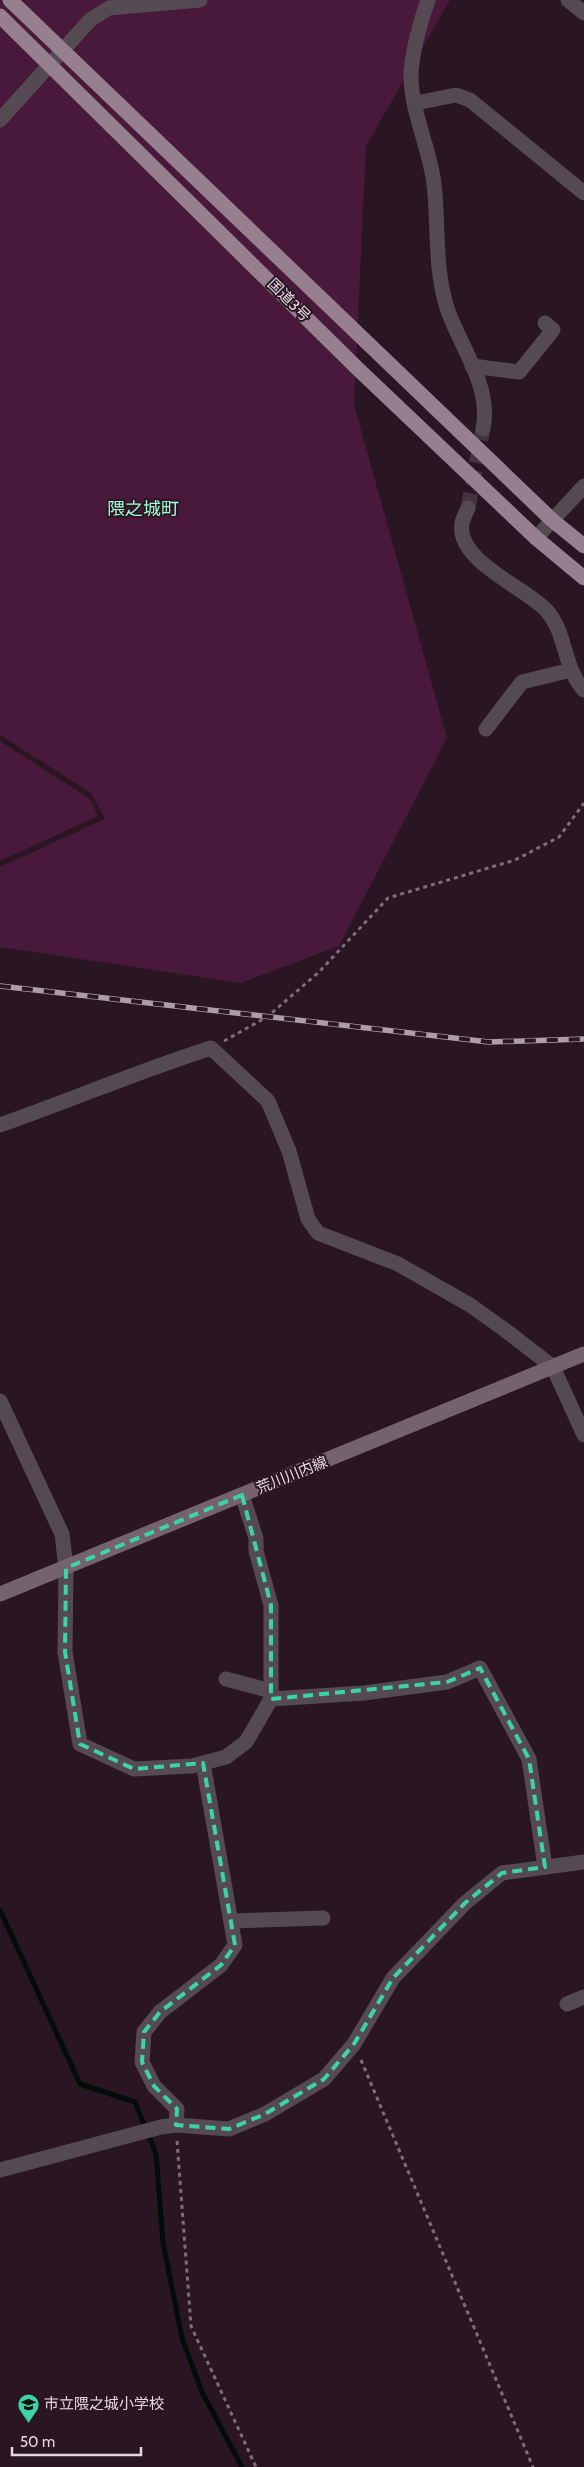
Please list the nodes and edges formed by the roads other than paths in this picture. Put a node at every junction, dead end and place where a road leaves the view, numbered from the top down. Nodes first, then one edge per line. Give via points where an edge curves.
1 (10, 0) edge
2 (200, 0) edge
3 (428, 0) edge
4 (568, 0) edge
5 (584, 13) edge
6 (0, 16) edge
7 (416, 103) junction
8 (0, 120) edge
9 (584, 193) edge
10 (546, 323) dead end
11 (472, 366) junction
12 (483, 429) tunnel mouth
13 (584, 486) edge
14 (468, 508) tunnel mouth
15 (552, 520) junction
16 (536, 538) junction
17 (584, 546) edge
18 (584, 578) edge
19 (571, 670) junction
20 (584, 690) edge
21 (486, 729) dead end
22 (0, 1125) edge
23 (584, 1354) edge
24 (553, 1368) junction
25 (0, 1401) edge
26 (584, 1435) edge
27 (242, 1495) junction
28 (66, 1568) junction
29 (0, 1594) edge
30 (226, 1679) dead end
31 (271, 1695) junction
32 (203, 1763) junction
33 (584, 1862) edge
34 (545, 1867) junction
35 (323, 1918) dead end
36 (231, 1921) junction
37 (584, 1996) edge
38 (567, 2004) dead end
39 (176, 2125) junction
40 (0, 2170) edge

1 - 15 highway, 国道3号
2 - 8 street via 109,8 90,20
3 - 7 street via 419,26 411,75
4 - 5 street
6 - 16 highway, 国道3号 via 358,369
7 - 9 street via 456,95 470,100
7 - 11 street via 434,184 438,269 447,308
10 - 11 street via 553,330 520,372
11 - 12 street via 484,396 486,416
13 - 15 street
14 - 19 street via 462,524 465,542 481,562 546,610 557,628
15 - 16 street
15 - 17 highway, 国道3号
16 - 18 highway, 国道3号
19 - 20 street via 574,680
19 - 21 street via 522,682
22 - 24 street via 211,1048 268,1101 289,1151 308,1219 318,1233 398,1264 470,1305
23 - 24 main road, 荒川川内線
24 - 26 street
24 - 27 main road, 荒川川内線
25 - 28 street via 62,1534
27 - 28 main road, 荒川川内線
27 - 31 street via 256,1538 256,1551 271,1605
28 - 29 main road, 荒川川内線
28 - 32 street via 65,1652 80,1744 134,1769
30 - 31 street
31 - 32 street via 246,1742 226,1757
31 - 34 street via 364,1693 447,1682 480,1668 529,1759
32 - 36 street
33 - 34 street
34 - 39 street via 502,1873 465,1903 393,1978 354,2044 324,2079 265,2114 229,2129
35 - 36 street
36 - 39 street via 235,1945 220,1965 160,2012 144,2032 142,2062 154,2086 177,2109
37 - 38 street
39 - 40 street

